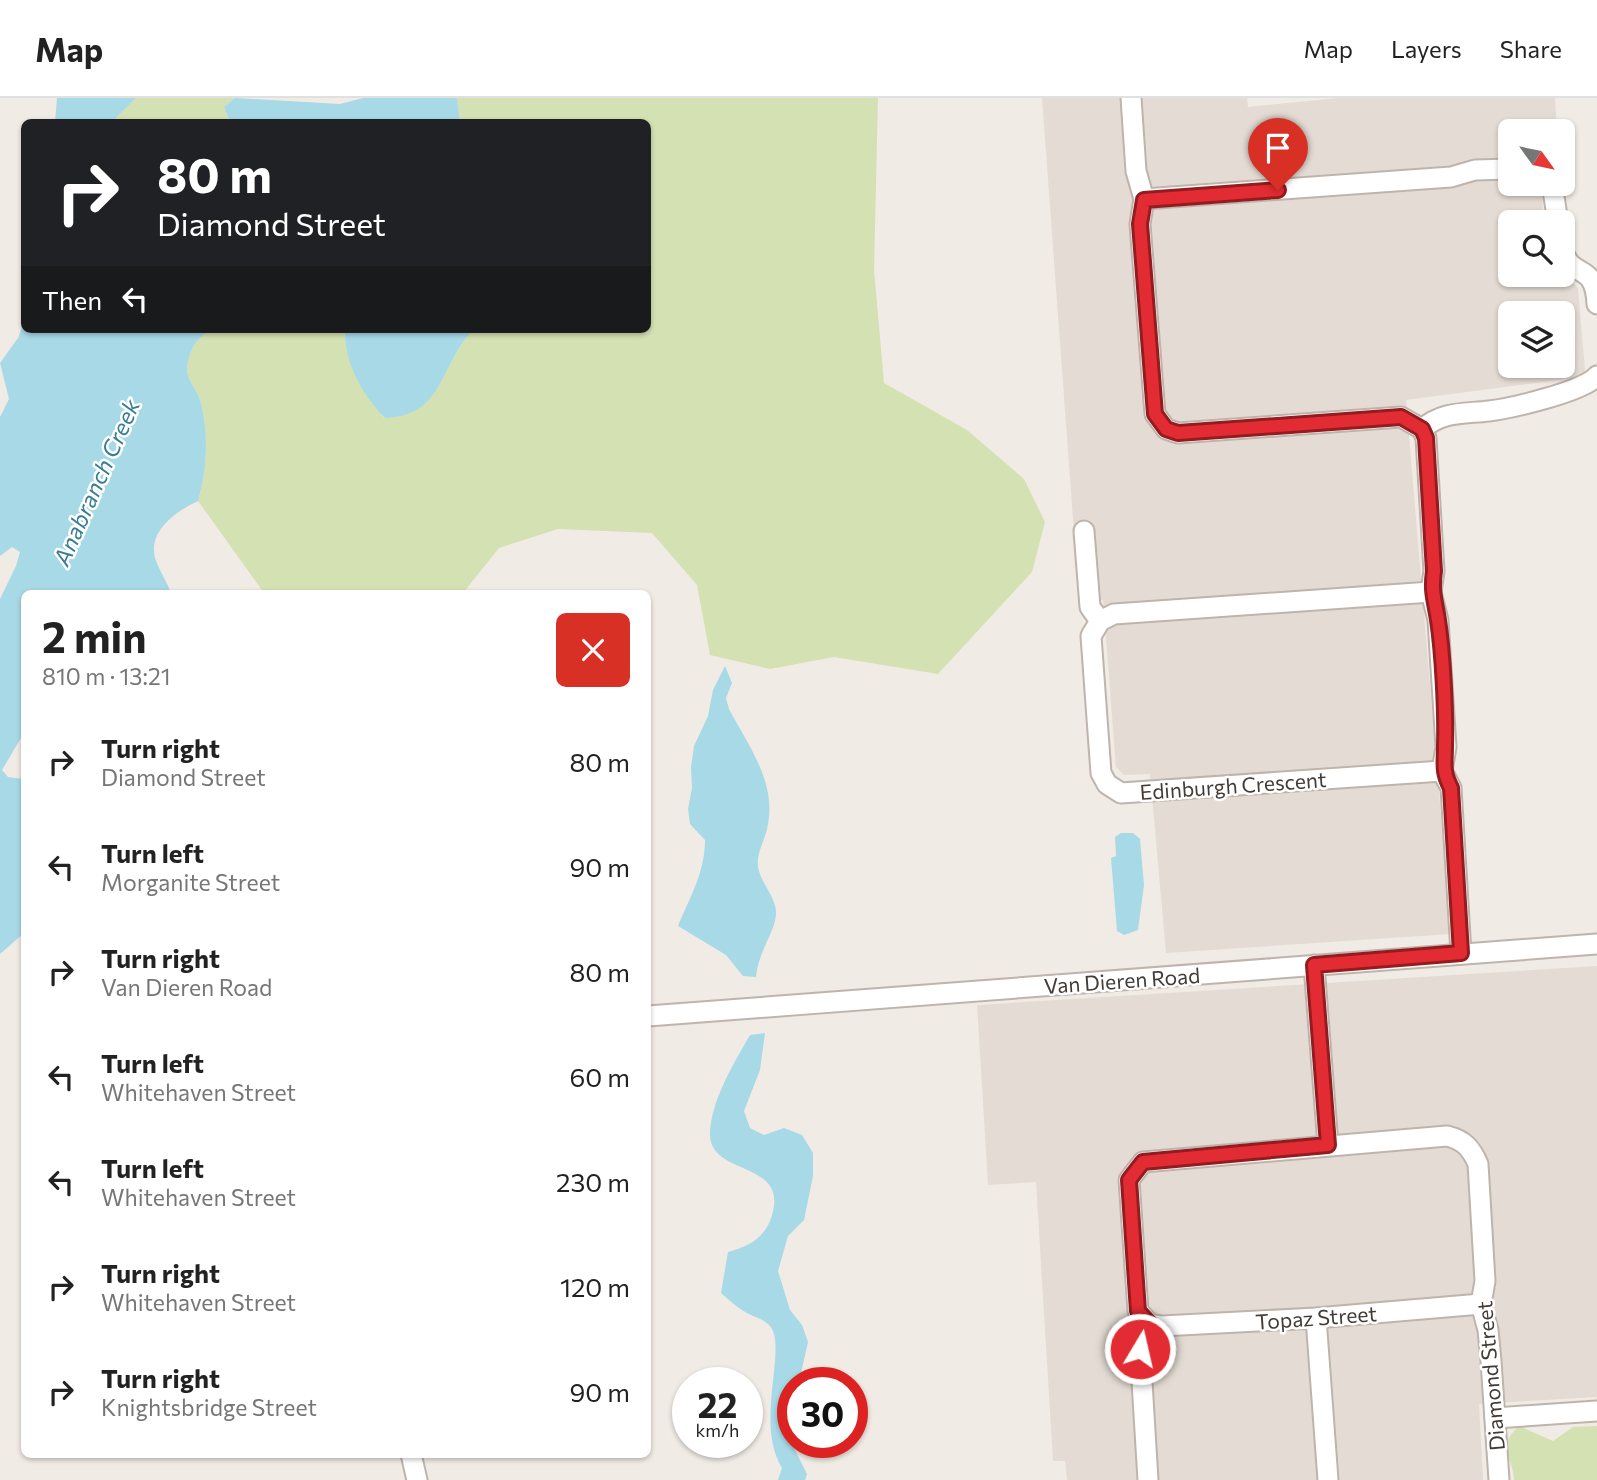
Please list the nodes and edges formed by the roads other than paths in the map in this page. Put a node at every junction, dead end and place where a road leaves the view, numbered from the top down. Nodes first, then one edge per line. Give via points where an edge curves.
1 (1131, 98) edge
2 (1498, 169) edge
3 (1144, 200) junction
4 (1575, 268) edge
5 (1597, 304) edge
6 (1597, 376) edge
7 (1422, 429) junction
8 (1084, 531) dead end
9 (1431, 592) junction
10 (1100, 621) junction
11 (1442, 772) junction
12 (1597, 944) edge
13 (1461, 953) junction
14 (1314, 965) junction
15 (651, 1016) edge
16 (1328, 1145) junction
17 (1481, 1304) junction
18 (1316, 1318) junction
19 (1150, 1324) junction
20 (1597, 1411) edge
21 (1495, 1418) junction
22 (412, 1458) edge
23 (417, 1480) edge
24 (1148, 1480) edge
25 (1328, 1480) edge
26 (1499, 1480) edge

1 - 3 street via 1136,172
2 - 3 street via 1451,177
3 - 7 street via 1140,224 1155,414 1166,429 1178,433 1401,417
4 - 5 street via 1596,285
6 - 7 street via 1580,388 1491,411 1451,413
7 - 9 street via 1434,571
8 - 10 street via 1090,607
9 - 10 street via 1114,614
9 - 11 street via 1438,620 1446,747
10 - 11 street, Edinburgh Crescent via 1091,636 1101,773 1107,784 1121,793
11 - 13 street via 1451,788
12 - 13 street, Van Dieren Road
13 - 14 street, Van Dieren Road
14 - 15 street, Van Dieren Road
14 - 16 street
16 - 17 street, Diamond Street via 1447,1136 1467,1145 1478,1164 1485,1281
16 - 19 street, Diamond Street via 1143,1162 1135,1169 1129,1180 1138,1311
17 - 18 street, Topaz Street
17 - 21 street, Diamond Street via 1488,1330
18 - 19 street, Topaz Street
18 - 25 street
19 - 24 street via 1140,1349
20 - 21 street
21 - 26 street, Diamond Street
22 - 23 street

